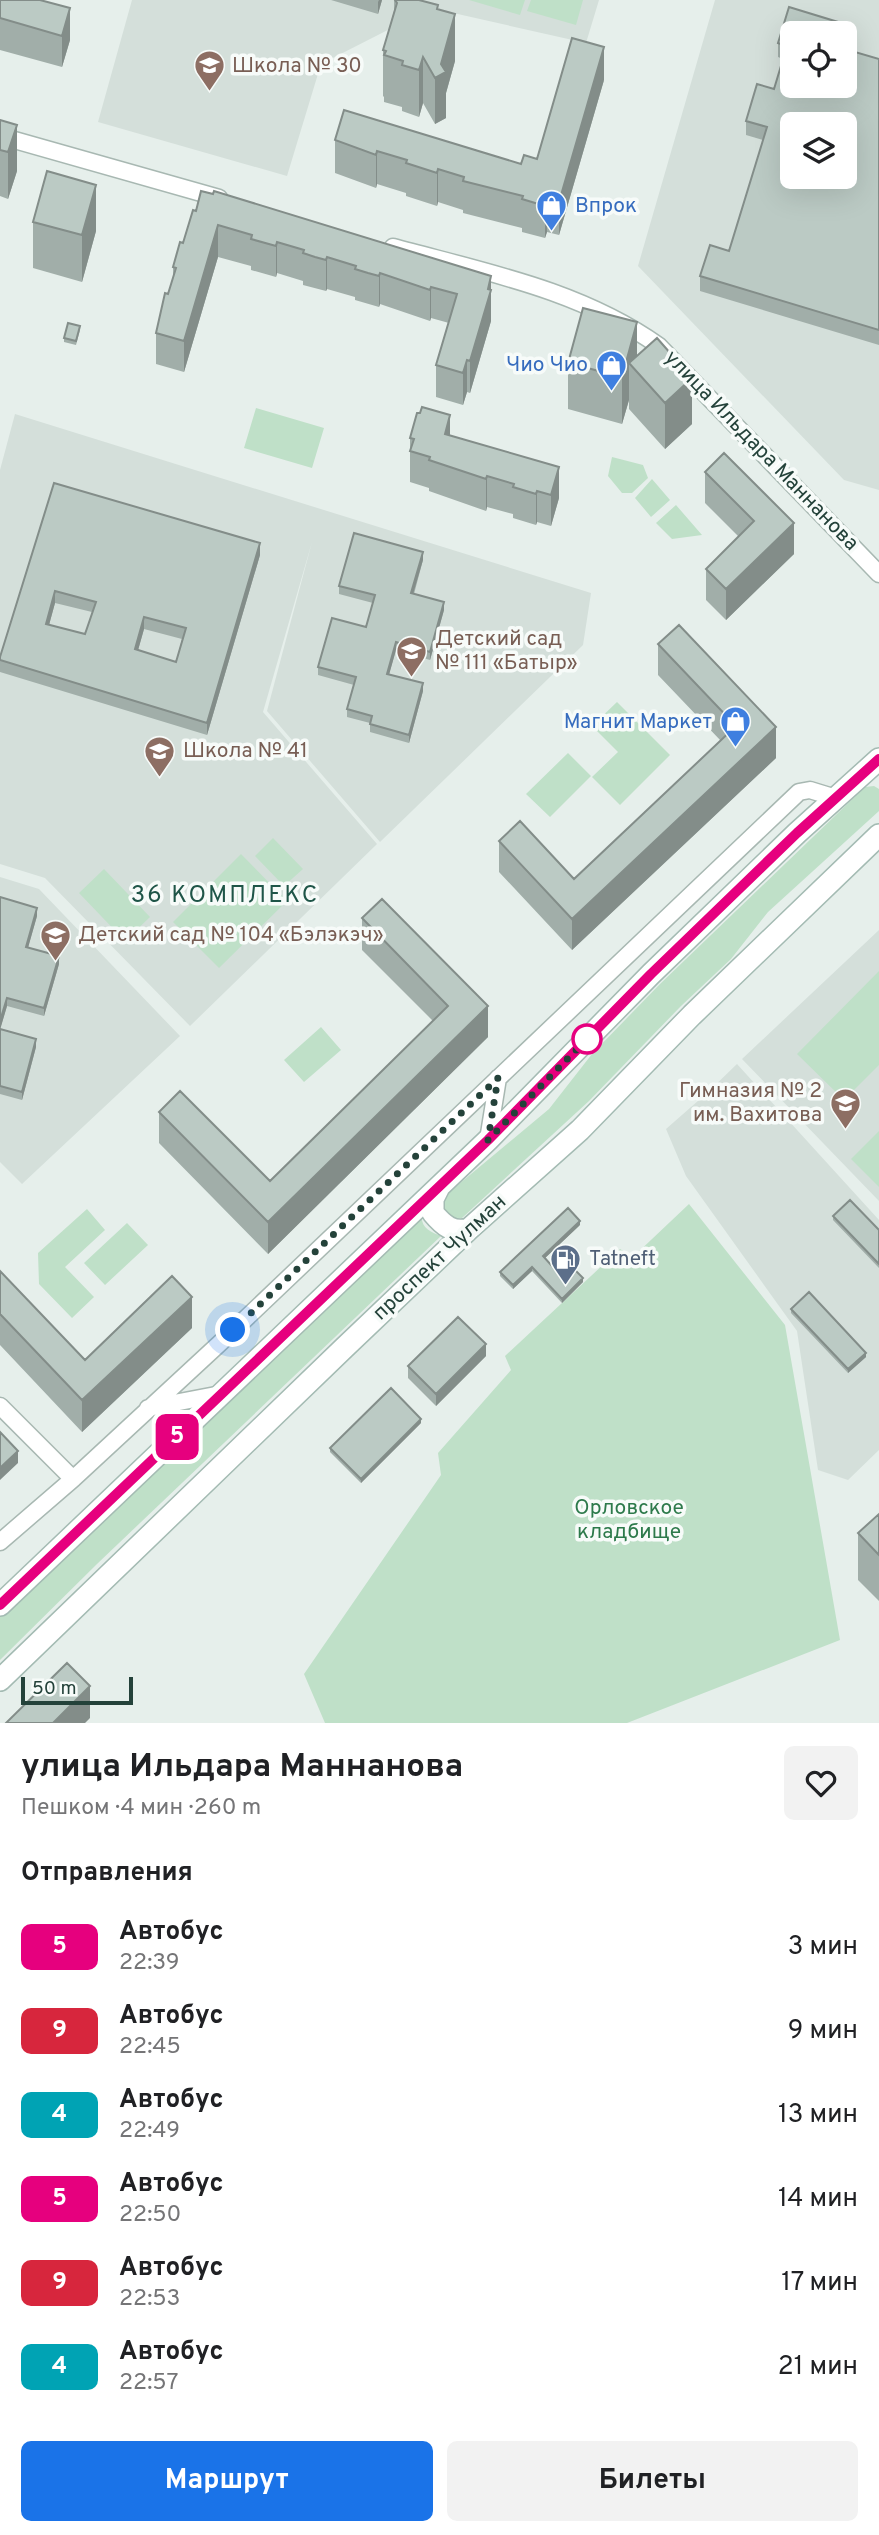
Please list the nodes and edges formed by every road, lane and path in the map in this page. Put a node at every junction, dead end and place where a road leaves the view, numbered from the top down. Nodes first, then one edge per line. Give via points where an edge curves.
1 (0, 136) edge
2 (230, 201) edge
3 (383, 244) edge
4 (879, 573) edge
5 (879, 759) edge
6 (869, 778) edge
7 (836, 798) junction
8 (879, 835) edge
9 (498, 1078) junction
10 (488, 1140) junction
11 (439, 1187) junction
12 (469, 1229) junction
13 (221, 1394) junction
14 (0, 1406) edge
15 (147, 1408) junction
16 (73, 1479) junction
17 (0, 1542) edge
18 (0, 1605) edge
19 (0, 1681) edge

1 - 2 street
3 - 4 street, улица Ильдара Маннанова via 560,293 642,333 659,345
5 - 6 main road
6 - 7 main road
7 - 9 street via 810,790 799,792
7 - 10 main road via 651,974
8 - 12 main road, проспект Чулман via 580,1130
9 - 10 street
9 - 15 street
10 - 11 main road
11 - 12 main road via 433,1213 451,1230
11 - 13 main road
12 - 19 main road, проспект Чулман
13 - 15 street
13 - 18 main road
14 - 16 street
15 - 16 street
16 - 17 street

